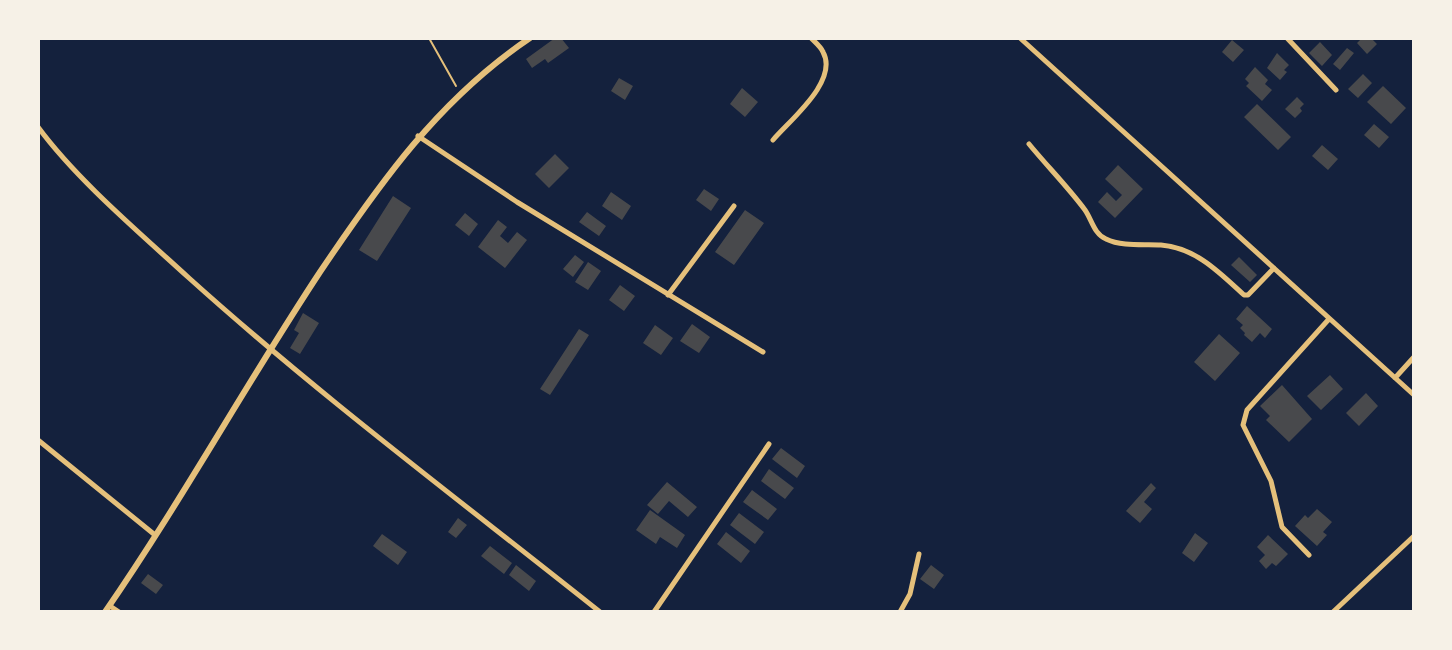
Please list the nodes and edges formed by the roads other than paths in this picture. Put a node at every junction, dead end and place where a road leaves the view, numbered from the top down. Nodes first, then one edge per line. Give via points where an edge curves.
1 (530, 38) edge
2 (811, 38) edge
3 (1020, 38) edge
4 (1287, 38) edge
5 (1336, 90) dead end
6 (38, 127) edge
7 (418, 136) junction
8 (773, 140) dead end
9 (1029, 144) dead end
10 (734, 206) dead end
11 (1274, 268) junction
12 (668, 295) junction
13 (1329, 319) junction
14 (270, 349) junction
15 (763, 352) dead end
16 (1414, 357) edge
17 (1395, 378) junction
18 (1414, 395) edge
19 (38, 440) edge
20 (769, 444) dead end
21 (155, 535) junction
22 (1414, 536) edge
23 (919, 554) dead end
24 (1309, 555) dead end
25 (108, 609) edge
26 (119, 612) edge
27 (600, 612) edge
28 (654, 612) edge
29 (900, 612) edge
30 (1333, 612) edge

1 - 7 street via 460,93
2 - 8 street via 826,61 823,84
3 - 11 street
4 - 5 street
6 - 14 street via 158,250
7 - 12 street
7 - 14 street
9 - 11 street via 1104,239 1192,253 1244,295
10 - 12 street
11 - 13 street
12 - 15 street
13 - 17 street
13 - 24 street via 1243,417 1271,481 1282,527
14 - 21 street
14 - 27 street
16 - 17 street
17 - 18 street
19 - 21 street
20 - 28 street
21 - 25 street
22 - 30 street
23 - 29 street
25 - 26 street

